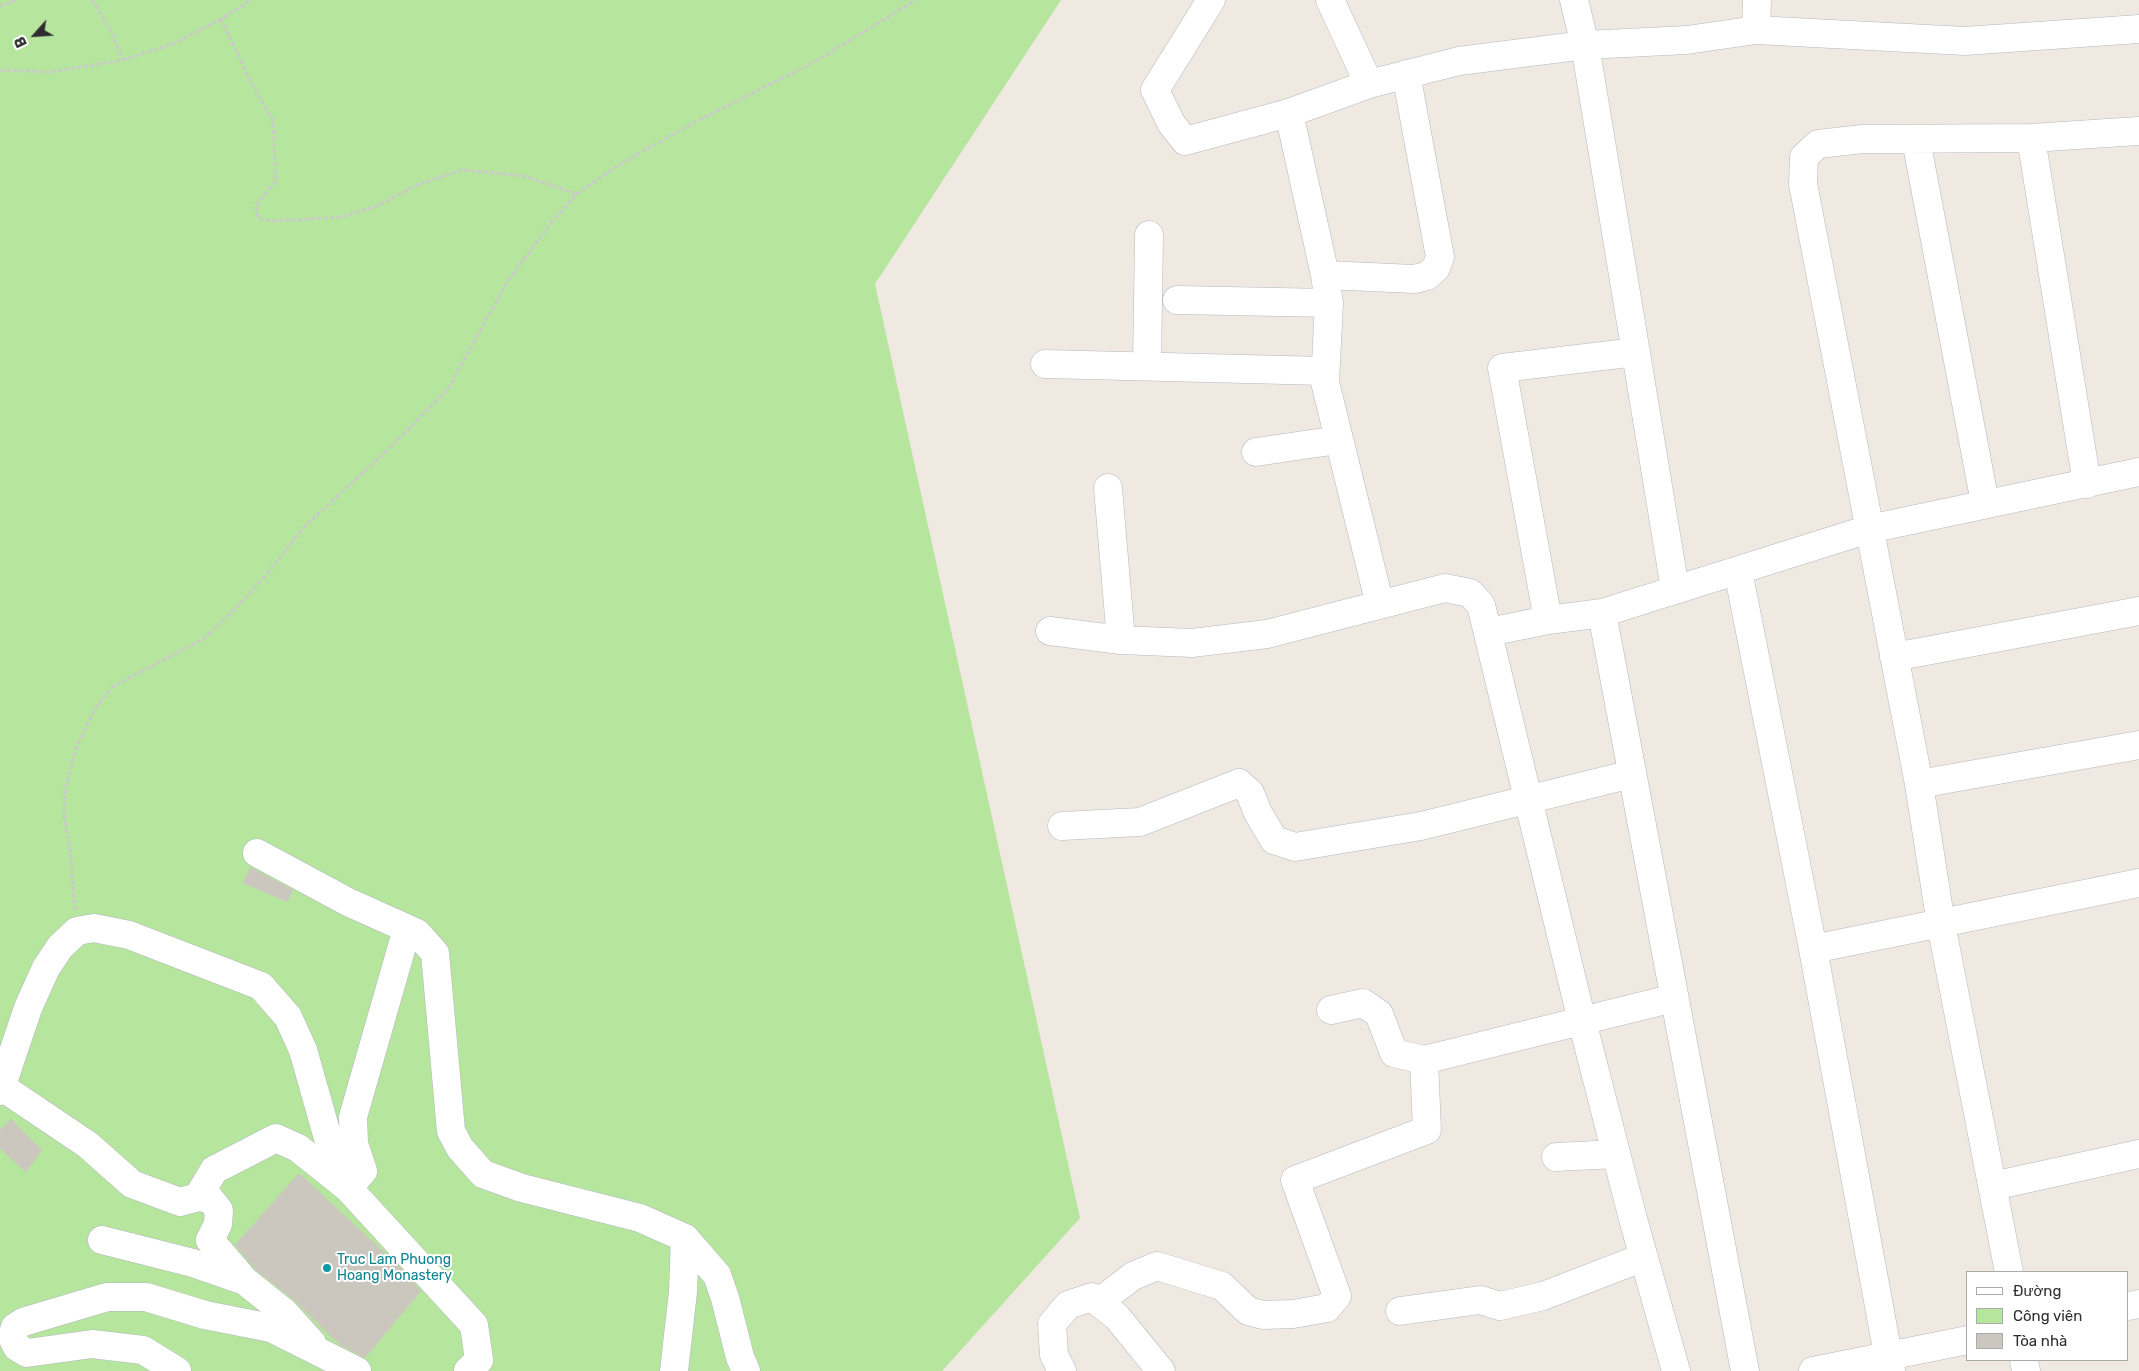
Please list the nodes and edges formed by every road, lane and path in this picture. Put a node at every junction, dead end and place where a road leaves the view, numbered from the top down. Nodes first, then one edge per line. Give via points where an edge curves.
1 (17, 0) edge
2 (92, 0) edge
3 (252, 0) edge
4 (916, 0) edge
5 (1210, 0) edge
6 (1330, 0) edge
7 (1574, 0) edge
8 (1757, 0) edge
9 (0, 6) edge
10 (221, 19) junction
11 (2139, 29) edge
12 (1756, 30) junction
13 (1585, 46) junction
14 (123, 60) junction
15 (0, 70) edge
16 (1406, 74) junction
17 (1369, 84) junction
18 (1289, 113) junction
19 (2139, 131) edge
20 (2031, 138) junction
21 (1916, 140) junction
22 (577, 194) junction
23 (1149, 235) dead end
24 (1325, 275) junction
25 (1177, 300) dead end
26 (1329, 303) junction
27 (1636, 352) junction
28 (1045, 364) dead end
29 (1147, 366) junction
30 (1325, 371) junction
31 (1338, 440) junction
32 (1256, 452) dead end
33 (2139, 472) edge
34 (2087, 484) junction
35 (1108, 488) dead end
36 (1984, 503) junction
37 (1869, 529) junction
38 (1738, 571) junction
39 (1675, 589) junction
40 (1380, 605) junction
41 (2139, 611) edge
42 (1602, 613) junction
43 (1548, 620) junction
44 (1050, 631) dead end
45 (1489, 632) junction
46 (1121, 640) junction
47 (1894, 657) junction
48 (2139, 745) edge
49 (1632, 774) junction
50 (1919, 784) junction
51 (1528, 799) junction
52 (1062, 826) dead end
53 (257, 853) dead end
54 (2139, 883) edge
55 (1941, 924) junction
56 (407, 929) junction
57 (77, 931) junction
58 (1812, 949) junction
59 (1674, 998) junction
60 (1331, 1010) dead end
61 (1582, 1021) junction
62 (1424, 1060) junction
63 (1, 1089) edge
64 (1616, 1154) junction
65 (2139, 1154) edge
66 (1556, 1157) dead end
67 (1993, 1186) junction
68 (348, 1188) junction
69 (198, 1197) junction
70 (686, 1238) junction
71 (102, 1240) dead end
72 (1644, 1257) junction
73 (2009, 1271) edge
74 (245, 1281) junction
75 (1099, 1302) junction
76 (1400, 1311) dead end
77 (1966, 1341) edge
78 (318, 1350) junction
79 (1889, 1364) edge
80 (177, 1371) edge
81 (357, 1371) edge
82 (468, 1371) edge
83 (674, 1371) edge
84 (746, 1371) edge
85 (1062, 1371) edge
86 (1161, 1371) edge
87 (1676, 1371) edge
88 (1745, 1371) edge
89 (1813, 1371) edge

1 - 9 path
2 - 14 path via 110,29
3 - 10 path
4 - 22 path via 814,62 620,164
5 - 18 street via 1155,90 1171,123 1185,141
6 - 17 street
7 - 13 street
8 - 12 street
10 - 14 path via 174,43
10 - 22 path via 273,121 276,181 256,206 259,219 273,221 340,216 377,206 417,185 462,170 524,176
11 - 12 street via 1965,41
12 - 13 street via 1688,40
13 - 16 street via 1459,60
13 - 27 street
14 - 15 path via 50,72
16 - 17 street
16 - 24 street via 1440,257 1436,268 1427,276 1414,279
17 - 18 street
18 - 24 street
19 - 20 street
20 - 21 street
20 - 34 street
21 - 36 street
21 - 37 street via 1864,139 1818,144 1804,157 1802,184
22 - 57 path via 553,220 508,281 447,390 302,529 243,600 203,639 112,687 96,707 77,746 64,790
23 - 29 street
24 - 26 street
25 - 26 street
26 - 30 street
27 - 39 street
27 - 43 street via 1502,368
28 - 29 street
29 - 30 street
30 - 31 street
31 - 32 street
31 - 40 street
33 - 34 street
34 - 36 street
35 - 46 street
36 - 37 street
37 - 38 street
37 - 47 street
38 - 39 street
38 - 58 street
39 - 42 street
40 - 45 street via 1445,588 1470,593 1481,605
40 - 46 street via 1267,634 1192,643
41 - 47 street
42 - 43 street
42 - 49 street
43 - 45 street
44 - 46 street
45 - 51 street
47 - 50 street
48 - 50 street
49 - 51 street
49 - 59 street
50 - 55 street
51 - 52 street via 1421,826 1295,847 1274,840 1250,793 1239,783 1140,822
51 - 61 street
53 - 56 street via 348,902
54 - 55 street
55 - 58 street
55 - 67 street
56 - 68 street via 353,1118 354,1144 363,1171
56 - 70 street via 416,933 435,952 452,1131 470,1161 483,1174 522,1188 640,1218
57 - 63 street via 60,947 46,968 28,1008
57 - 68 street via 94,928 129,935 261,986 288,1017 299,1042 335,1163
58 - 79 street
59 - 61 street
59 - 88 street
60 - 62 street via 1363,1003 1379,1014 1394,1054
61 - 62 street
61 - 64 street
62 - 75 street via 1427,1130 1295,1180 1336,1296 1327,1308 1293,1314 1256,1313 1248,1311 1222,1286 1157,1266 1133,1276
63 - 69 street via 88,1145 132,1184 180,1202
64 - 66 street
64 - 72 street
65 - 67 street
67 - 73 street
68 - 69 street via 298,1148 276,1138 214,1170
68 - 82 street via 474,1325 479,1360
69 - 74 street via 210,1199 219,1210 218,1224 210,1240
70 - 83 street
70 - 84 street via 717,1275
71 - 74 street via 193,1263
72 - 76 street via 1543,1296 1500,1306 1480,1300
72 - 87 street
74 - 78 street via 285,1313
75 - 85 street via 1092,1297 1068,1305 1052,1324 1054,1355
75 - 86 street via 1117,1317
77 - 79 street
78 - 80 street via 271,1328 205,1315 146,1297 107,1296 23,1322 15,1327 12,1337 17,1347 27,1353 92,1344 143,1350
78 - 81 street
79 - 89 street

